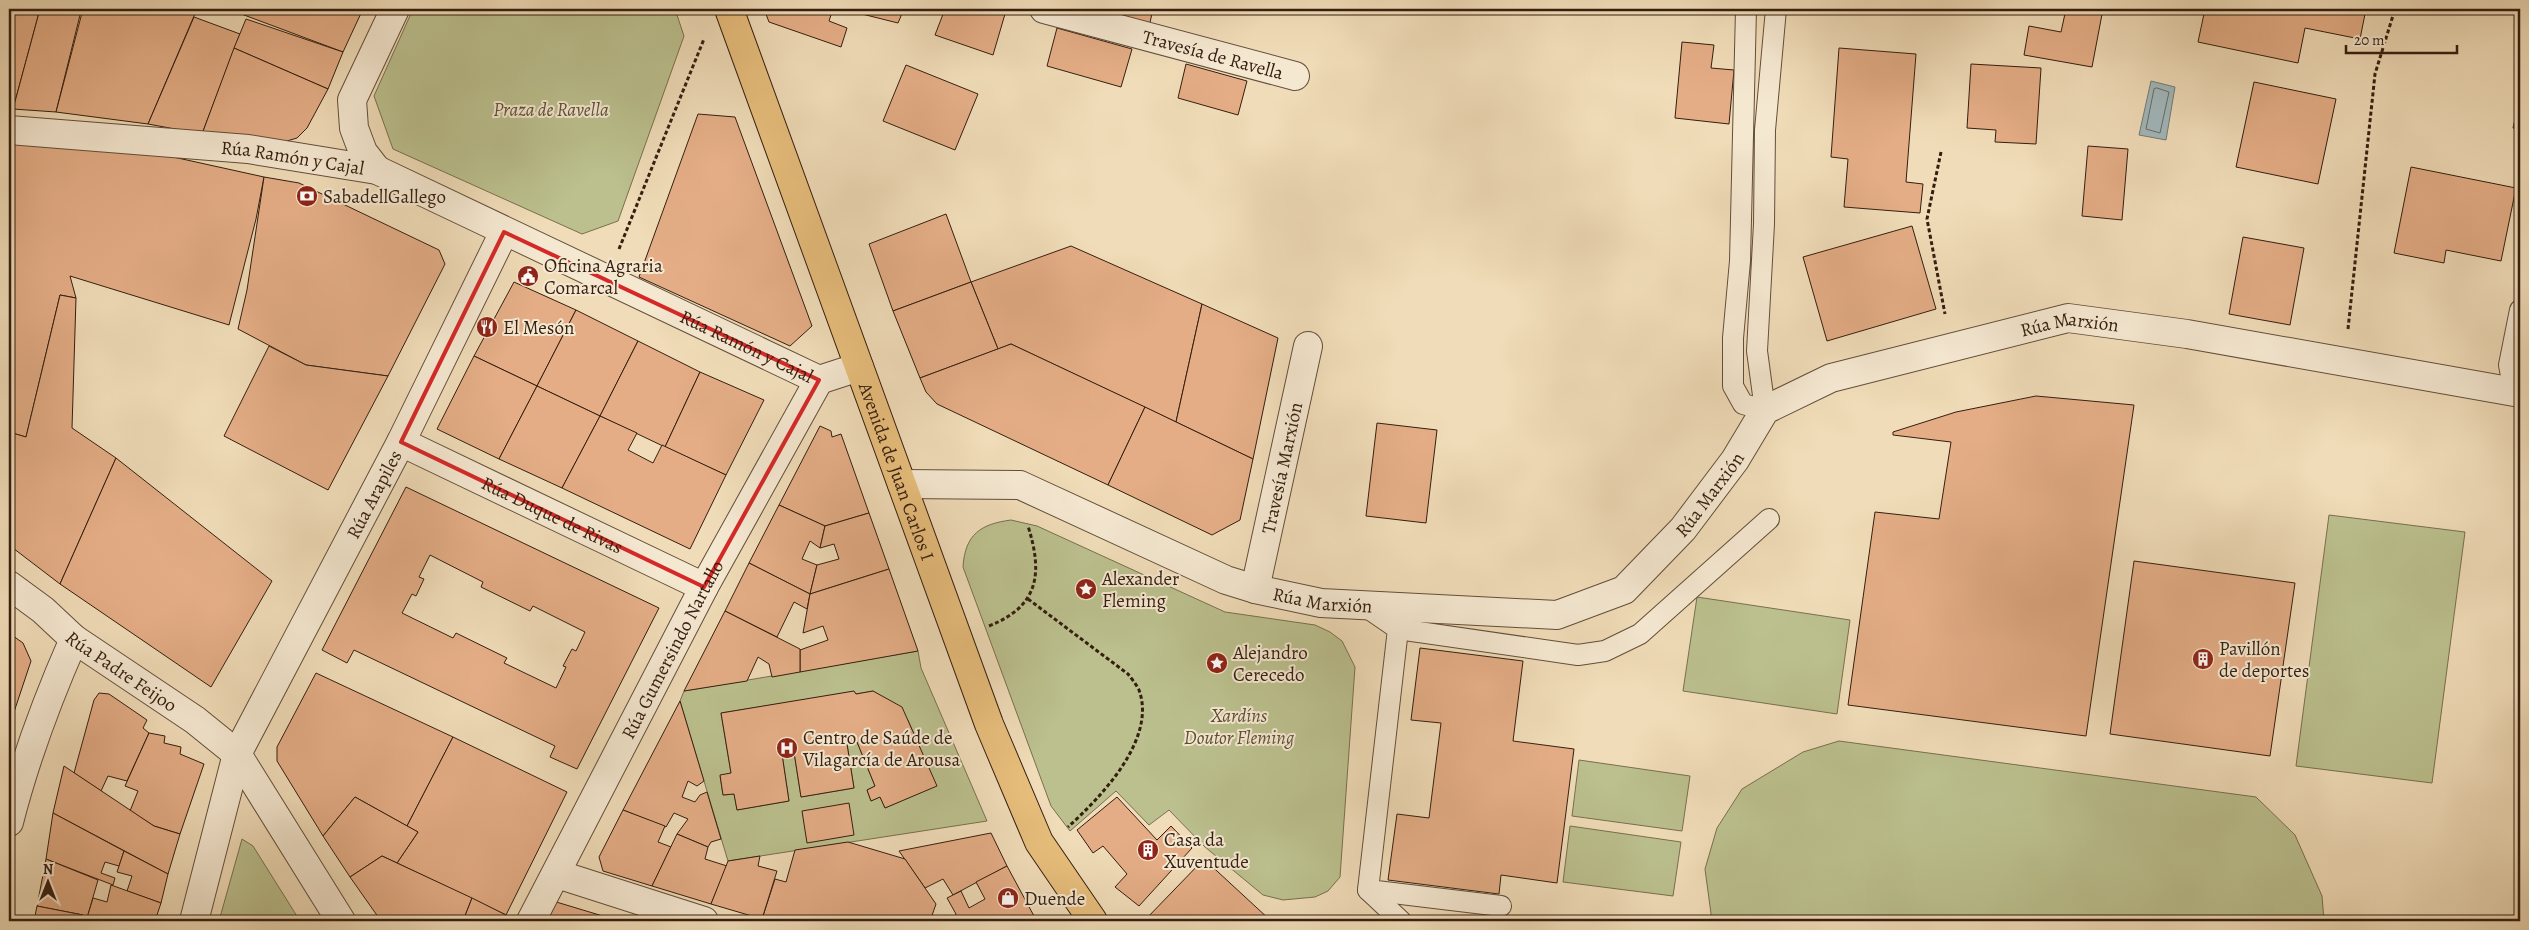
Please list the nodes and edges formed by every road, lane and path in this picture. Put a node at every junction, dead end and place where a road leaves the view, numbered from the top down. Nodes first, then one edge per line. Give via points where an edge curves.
1 (395, 9) edge
2 (729, 9) edge
3 (1044, 9) edge
4 (1746, 9) edge
5 (1776, 9) edge
6 (2395, 9) edge
7 (707, 32) dead end
8 (1295, 76) dead end
9 (9, 130) edge
10 (1941, 152) dead end
11 (377, 170) junction
12 (504, 232) junction
13 (607, 280) junction
14 (2520, 310) edge
15 (1308, 346) dead end
16 (1951, 347) junction
17 (2344, 362) junction
18 (859, 367) junction
19 (819, 380) junction
20 (2517, 392) edge
21 (1765, 410) junction
22 (401, 442) junction
23 (902, 484) junction
24 (1768, 519) dead end
25 (1027, 525) dead end
26 (9, 585) edge
27 (704, 587) junction
28 (1255, 589) junction
29 (1028, 599) junction
30 (1364, 605) junction
31 (987, 627) dead end
32 (1398, 629) junction
33 (74, 638) junction
34 (237, 754) junction
35 (9, 822) edge
36 (1064, 830) dead end
37 (556, 874) junction
38 (1368, 890) junction
39 (1501, 906) dead end
40 (194, 921) edge
41 (341, 921) edge
42 (531, 921) edge
43 (704, 921) edge
44 (1093, 921) edge
45 (1401, 921) edge

1 - 11 street via 352,100 354,128 363,152
2 - 18 main road, Avenida de Juan Carlos I
3 - 8 street, Travesía de Ravella
4 - 21 lane via 1740,261 1733,338 1733,386 1743,404
5 - 21 lane via 1765,130 1757,351
6 - 17 path via 2375,74
7 - 13 path
9 - 11 street, Rúa Ramón y Cajal via 248,149
10 - 16 path via 1927,219
11 - 12 street, Rúa Ramón y Cajal
12 - 13 street, Rúa Ramón y Cajal
12 - 22 street, Rúa Arapiles
13 - 19 street, Rúa Ramón y Cajal
14 - 20 lane via 2509,365
15 - 28 street, Travesía Marxión
16 - 17 street, Rúa Marxión via 2068,318 2187,334
16 - 21 street, Rúa Marxión via 1831,378
17 - 20 street, Rúa Marxión
18 - 19 street, Rúa Ramón y Cajal
18 - 23 main road, Avenida de Juan Carlos I
19 - 27 street, Rúa Gumersindo Nartallo
21 - 30 street, Rúa Marxión via 1735,460 1683,529 1624,590 1557,615
22 - 27 street, Rúa Duque de Rivas
22 - 34 street, Rúa Arapiles
23 - 28 street, Rúa Marxión via 1020,485 1226,580
23 - 44 main road, Avenida de Juan Carlos I via 989,724 1024,809 1039,842
24 - 32 lane via 1640,634 1605,652 1578,654
25 - 29 path via 1036,552 1036,577
26 - 33 street, Rúa Padre Feijoo
27 - 37 street, Rúa Gumersindo Nartallo
28 - 30 street, Rúa Marxión via 1321,603
29 - 31 path via 1002,621
29 - 36 path via 1128,674 1138,689 1142,710 1134,746 1109,786
30 - 32 lane
32 - 38 lane
33 - 34 street, Rúa Padre Feijoo via 195,720
33 - 35 street via 53,686 17,788
34 - 40 street, Rúa Arapiles
34 - 41 street, Rúa Padre Feijoo
37 - 42 street, Rúa Gumersindo Nartallo
37 - 43 street
38 - 39 lane
38 - 45 lane

